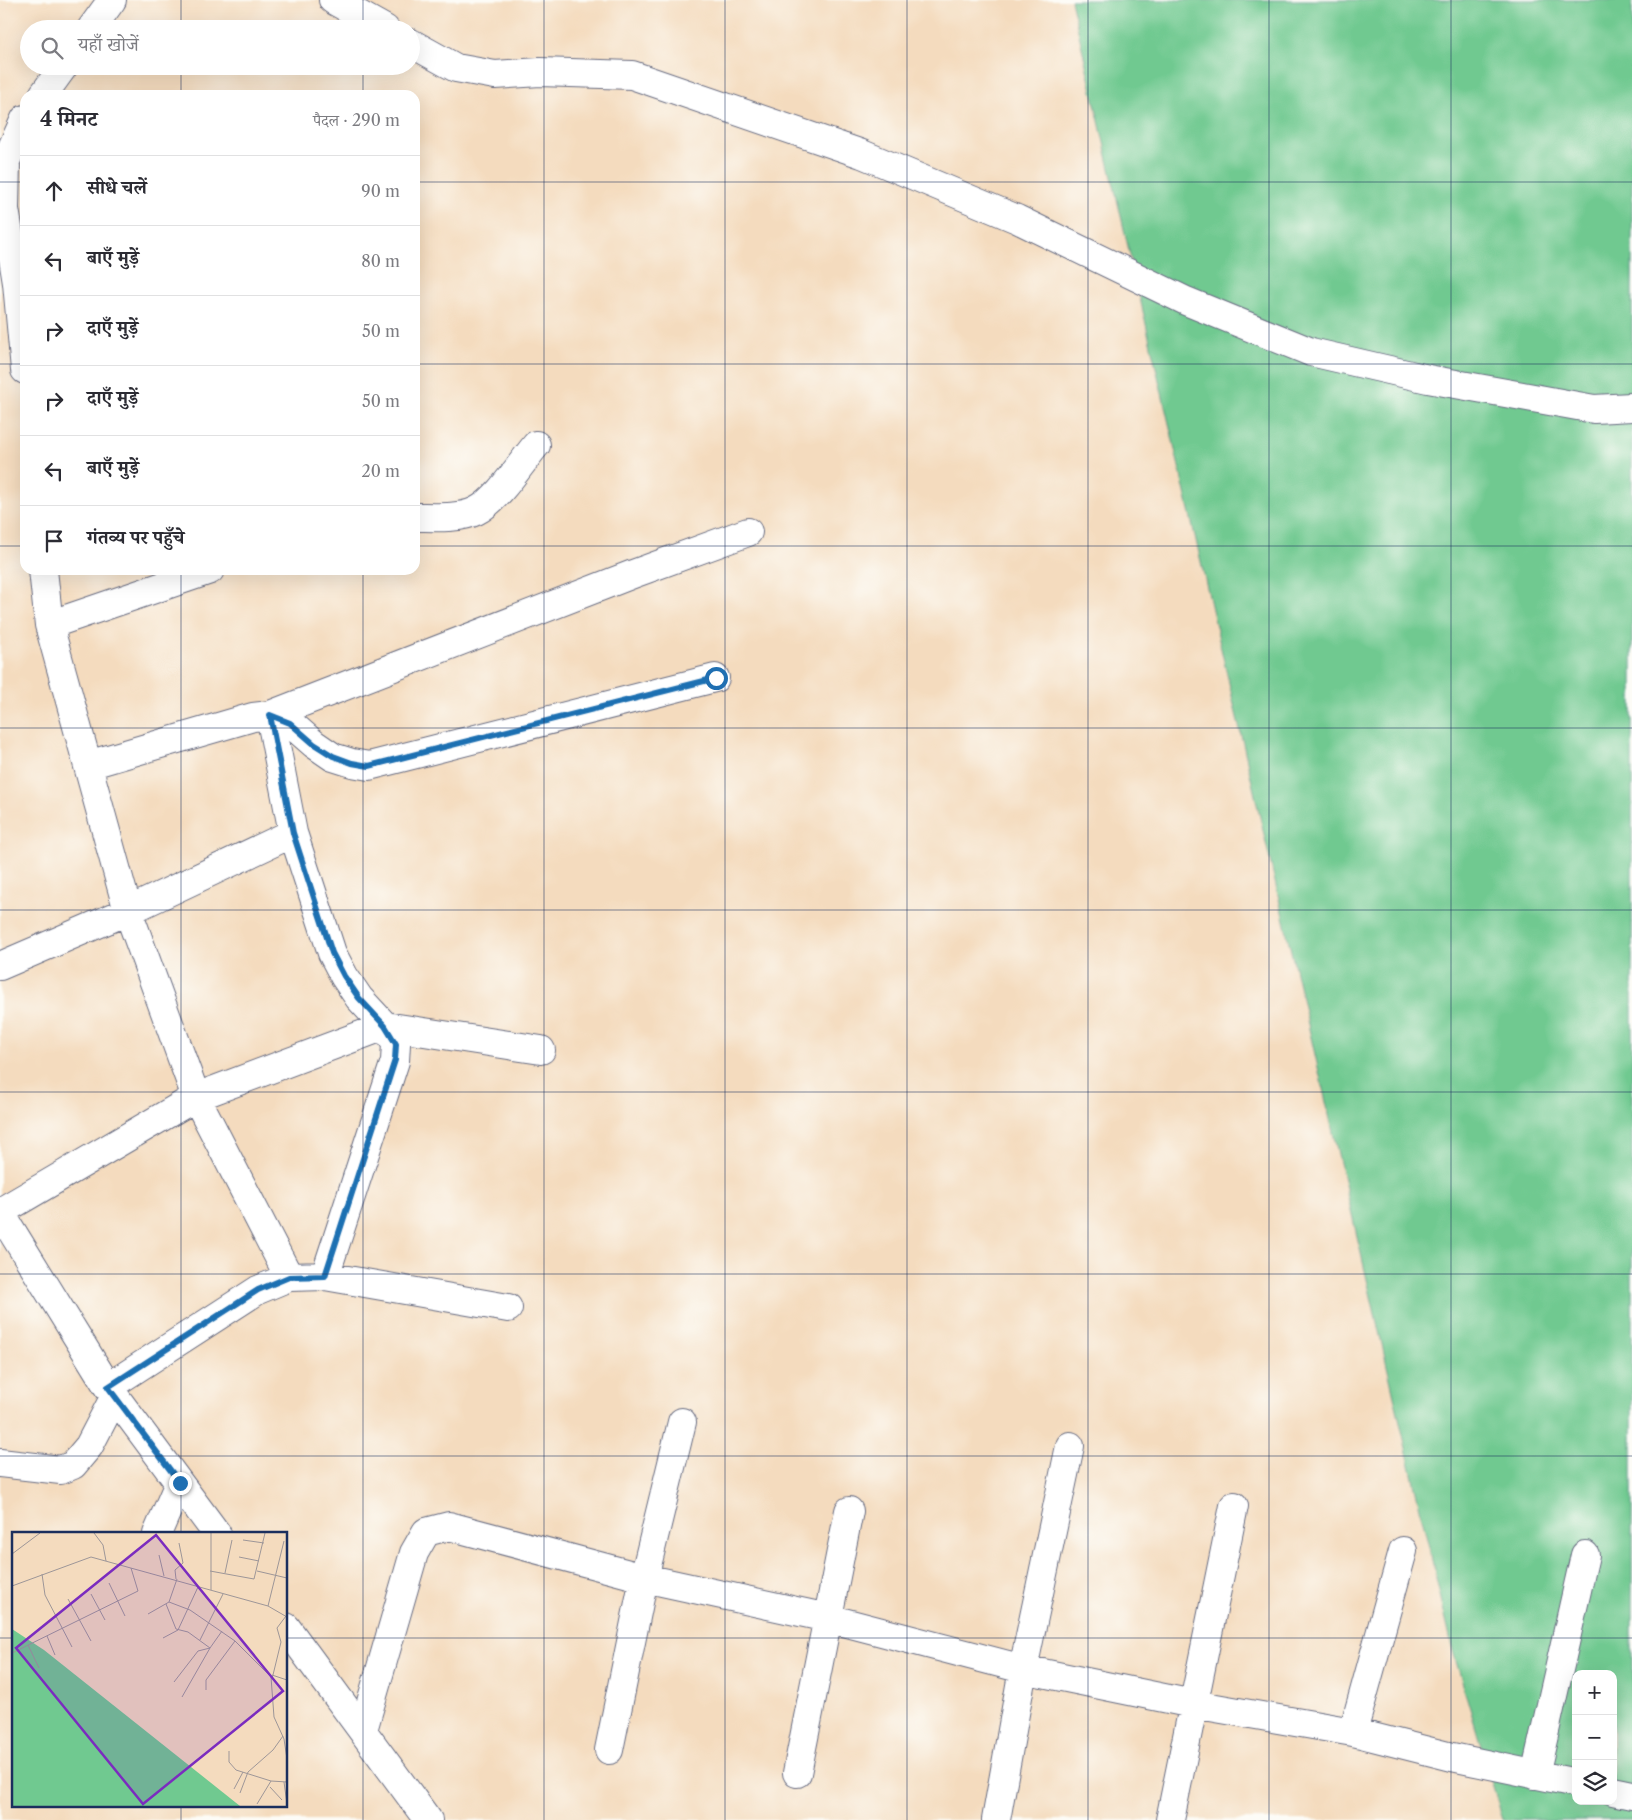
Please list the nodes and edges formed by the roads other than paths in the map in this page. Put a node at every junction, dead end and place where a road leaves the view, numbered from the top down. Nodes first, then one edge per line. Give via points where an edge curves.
1 (112, 0) edge
2 (333, 0) edge
3 (98, 20) edge
4 (369, 20) edge
5 (420, 48) edge
6 (57, 75) edge
7 (46, 90) edge
8 (20, 125) edge
9 (20, 129) edge
10 (0, 148) edge
11 (20, 316) edge
12 (1632, 407) edge
13 (536, 445) dead end
14 (420, 518) edge
15 (748, 532) dead end
16 (43, 575) edge
17 (196, 575) edge
18 (48, 626) junction
19 (716, 678) dead end
20 (270, 715) junction
21 (88, 766) junction
22 (293, 833) junction
23 (128, 910) junction
24 (0, 966) edge
25 (385, 1026) junction
26 (541, 1050) dead end
27 (196, 1097) junction
28 (0, 1212) edge
29 (325, 1276) junction
30 (289, 1277) junction
31 (508, 1308) dead end
32 (111, 1392) junction
33 (682, 1422) dead end
34 (1070, 1446) dead end
35 (0, 1463) edge
36 (180, 1483) junction
37 (1234, 1506) dead end
38 (849, 1511) dead end
39 (158, 1532) edge
40 (216, 1532) edge
41 (1403, 1551) dead end
42 (1585, 1555) dead end
43 (644, 1578) junction
44 (828, 1618) junction
45 (288, 1630) edge
46 (1023, 1669) junction
47 (1193, 1704) junction
48 (363, 1730) junction
49 (1352, 1732) junction
50 (609, 1750) dead end
51 (797, 1773) dead end
52 (1535, 1775) junction
53 (1572, 1782) edge
54 (1617, 1793) edge
55 (1632, 1796) edge
56 (428, 1820) edge
57 (996, 1820) edge
58 (1170, 1820) edge

1 - 3 street
2 - 4 street
5 - 12 street via 456,68 494,75 540,72 632,75 862,154 1017,218 1186,301 1311,352 1428,379 1594,409
6 - 7 street
8 - 10 street
9 - 11 street via 6,161 5,209
13 - 14 street via 495,496 476,511 449,517
15 - 20 street
16 - 18 street
17 - 18 street
18 - 21 street
19 - 20 street via 369,766 333,756 290,723
20 - 21 street via 253,717
20 - 22 street
21 - 23 street
22 - 23 street
22 - 25 street via 332,953 359,998
23 - 24 street
23 - 27 street
25 - 26 street
25 - 27 street
25 - 29 street via 396,1044 395,1060
27 - 28 street
27 - 30 street
28 - 32 street
29 - 30 street
29 - 31 street
30 - 32 street via 258,1290
32 - 35 street via 89,1446 73,1465 61,1470
32 - 36 street
33 - 43 street
34 - 46 street
36 - 39 street
36 - 40 street
37 - 47 street
38 - 44 street
41 - 49 street
42 - 52 street
43 - 44 street
43 - 48 street via 449,1526 426,1532 414,1554
43 - 50 street
44 - 46 street
44 - 51 street
45 - 48 street
46 - 47 street
46 - 57 street
47 - 49 street
47 - 58 street
48 - 56 street
49 - 52 street
52 - 53 street
54 - 55 street

